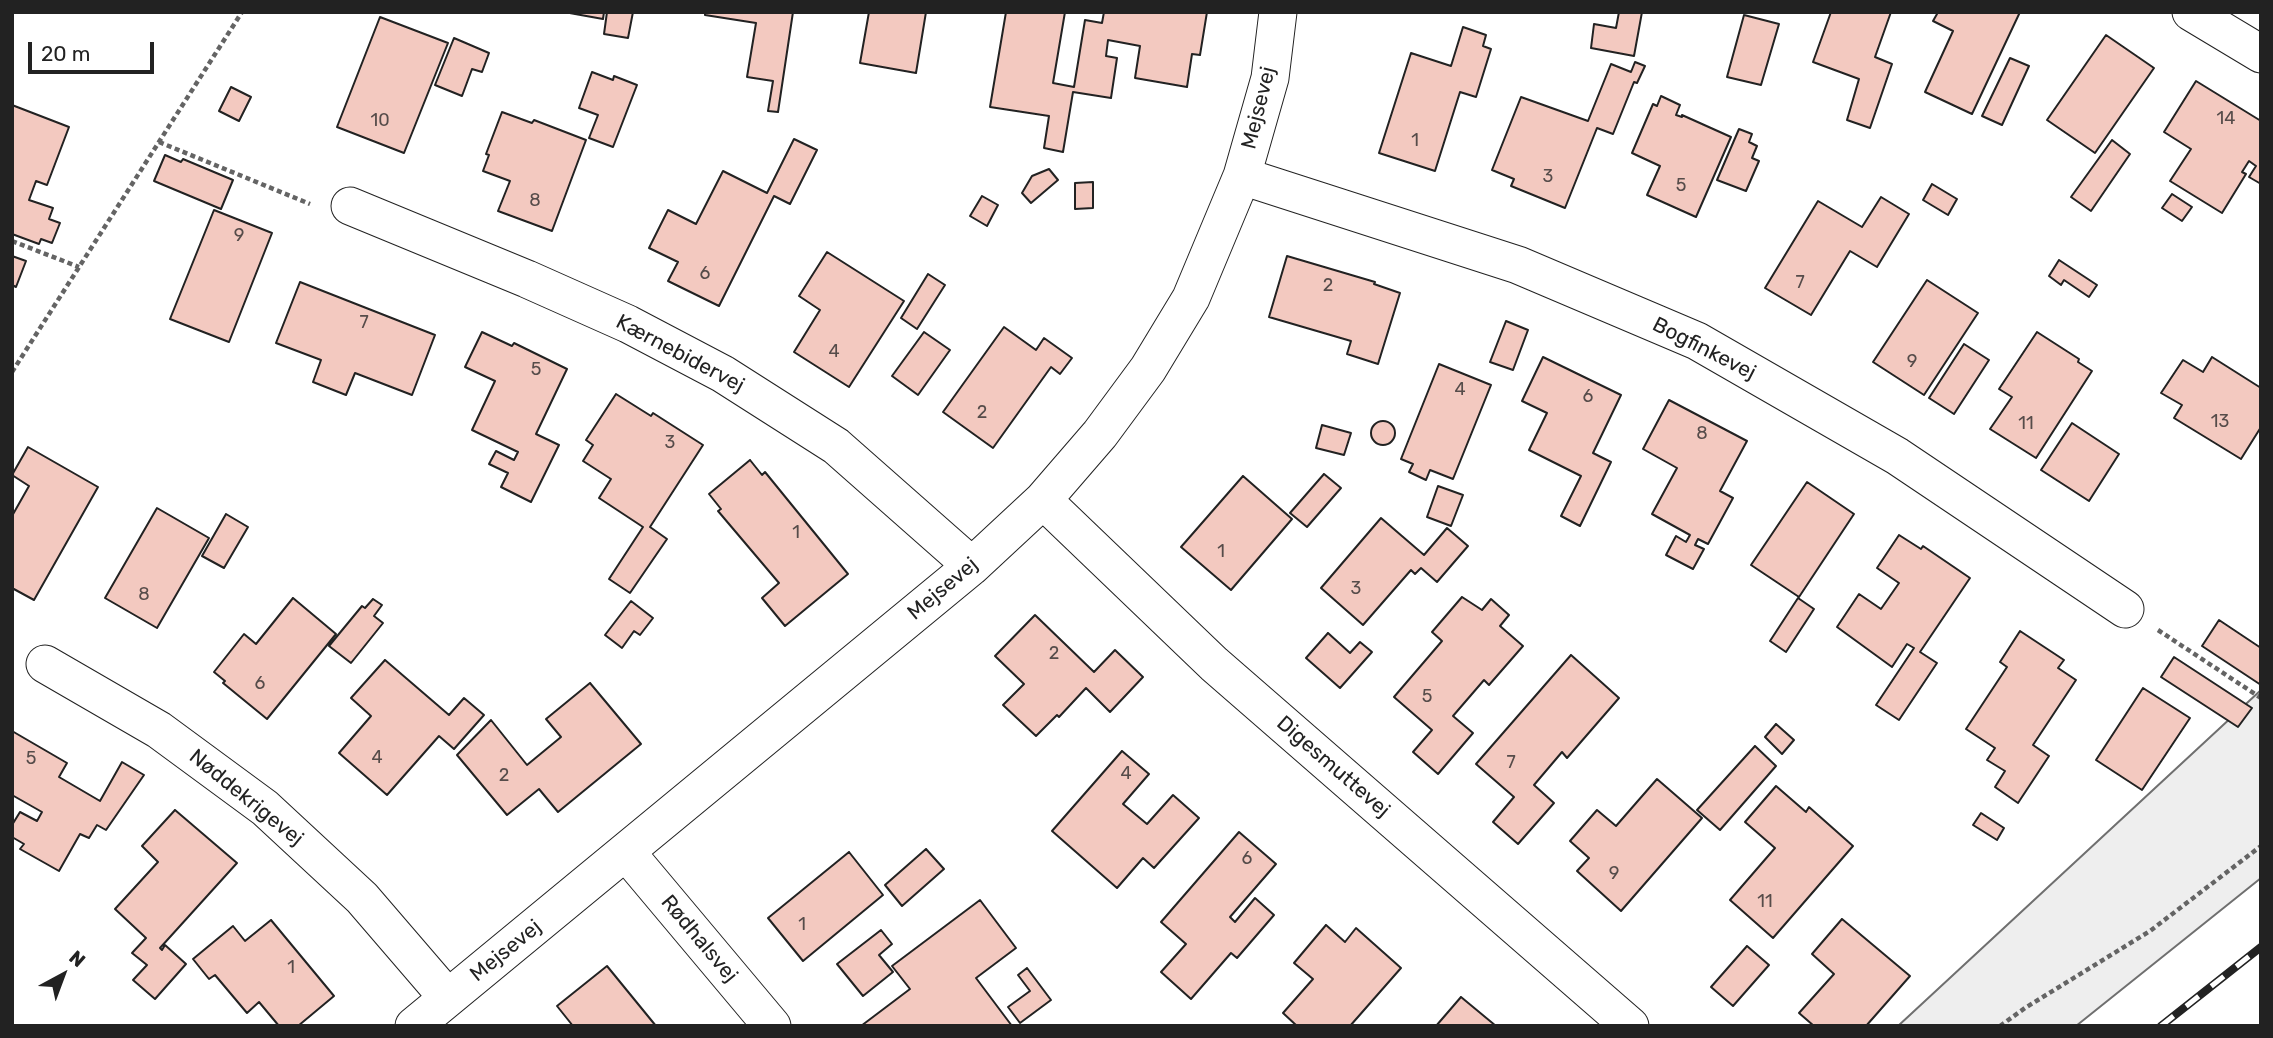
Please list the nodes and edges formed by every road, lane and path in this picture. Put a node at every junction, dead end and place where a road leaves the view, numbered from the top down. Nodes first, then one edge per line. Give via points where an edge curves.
1 (242, 12) edge
2 (1278, 12) edge
3 (2191, 12) edge
4 (2261, 54) edge
5 (159, 142) junction
6 (1242, 176) junction
7 (350, 206) joint
8 (12, 241) edge
9 (79, 267) junction
10 (12, 372) edge
11 (1043, 500) junction
12 (972, 566) junction
13 (2125, 609) joint
14 (45, 664) dead end
15 (2261, 698) edge
16 (2261, 846) edge
17 (626, 852) junction
18 (448, 998) junction
19 (414, 1026) edge
20 (772, 1026) edge
21 (1630, 1026) edge
22 (2000, 1026) edge

1 - 5 path
2 - 6 street, Mejsevej via 1270,78
3 - 4 street
5 - 7 path via 321,209
5 - 9 path
6 - 11 street, Mejsevej via 1191,298 1148,369
6 - 13 street, Bogfinkevej via 1518,265 1697,341 1897,456
7 - 12 street, Kærnebidervej via 628,324 723,374 836,446
8 - 9 path
9 - 10 path
11 - 12 street, Mejsevej
11 - 21 street, Digesmuttevej via 1214,664
12 - 17 street, Mejsevej
13 - 15 path
14 - 18 street, Nøddekrigevej via 159,730 265,808 362,898
16 - 22 path via 2150,931
17 - 18 street, Mejsevej
17 - 20 street, Rødhalsvej
18 - 19 street, Mejsevej

